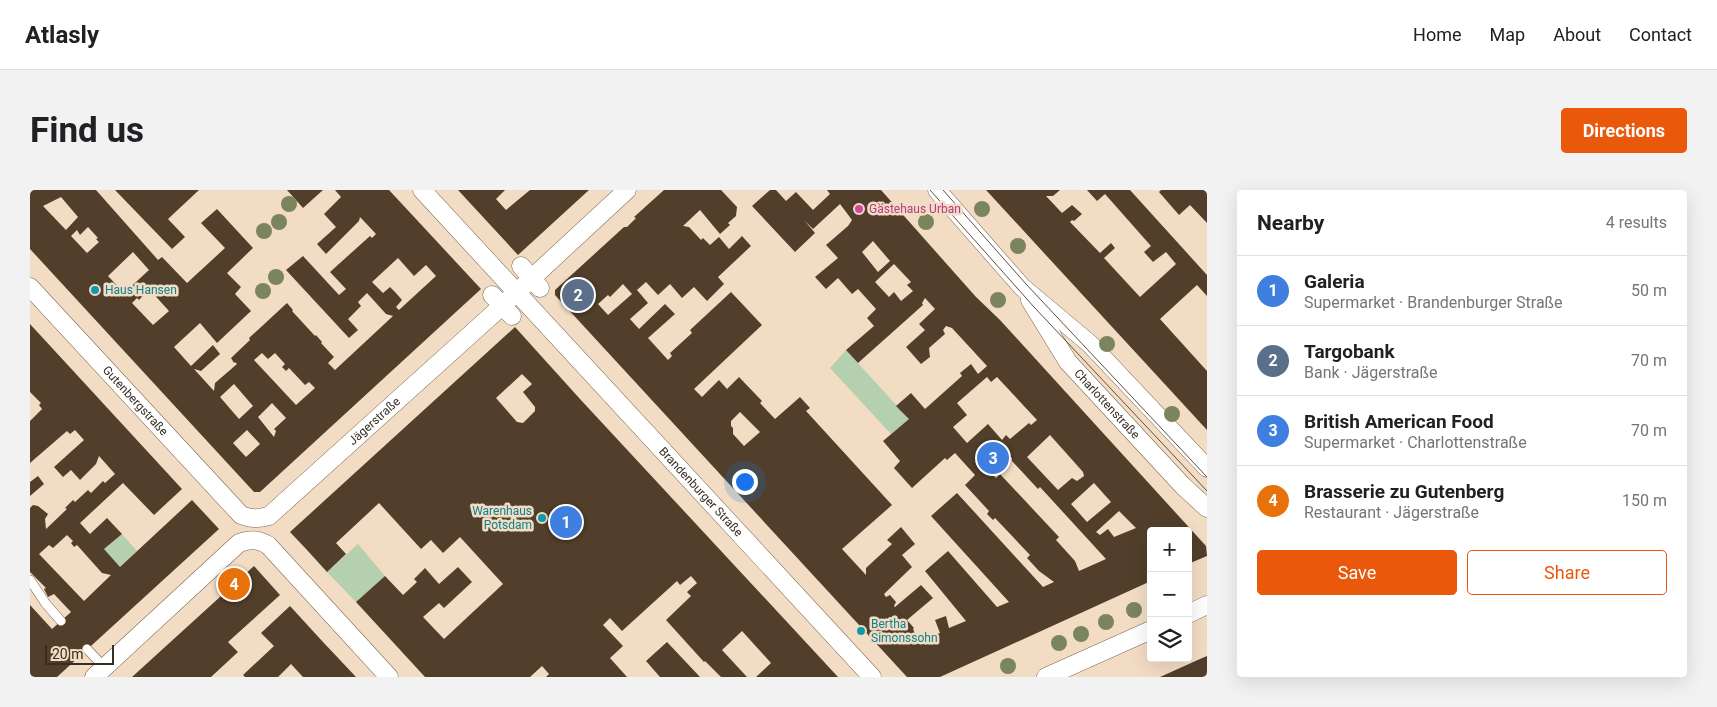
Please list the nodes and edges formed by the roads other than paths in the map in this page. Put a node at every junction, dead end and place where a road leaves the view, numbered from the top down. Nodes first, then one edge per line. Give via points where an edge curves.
1 (422, 190) edge
2 (627, 190) edge
3 (937, 190) edge
4 (30, 287) edge
5 (1022, 287) junction
6 (516, 292) dead end
7 (514, 293) junction
8 (1207, 468) edge
9 (1207, 508) edge
10 (241, 515) joint
11 (30, 580) edge
12 (1207, 605) edge
13 (1192, 612) edge
14 (61, 621) dead end
15 (1147, 632) edge
16 (87, 650) dead end
17 (99, 672) edge
18 (389, 677) edge
19 (872, 677) edge
20 (1046, 677) edge

1 - 7 street, Brandenburger Straße
2 - 7 street, Jägerstraße
3 - 5 street, Charlottenstraße
4 - 10 street, Gutenbergstraße
5 - 8 street, Charlottenstraße via 1090,344
5 - 9 street, Charlottenstraße via 1068,362
6 - 7 street, Jägerstraße
7 - 10 street, Jägerstraße via 269,516 250,518
7 - 19 street, Brandenburger Straße
11 - 14 lane
12 - 13 street
15 - 20 street
16 - 17 lane
17 - 18 street via 239,543 259,540

